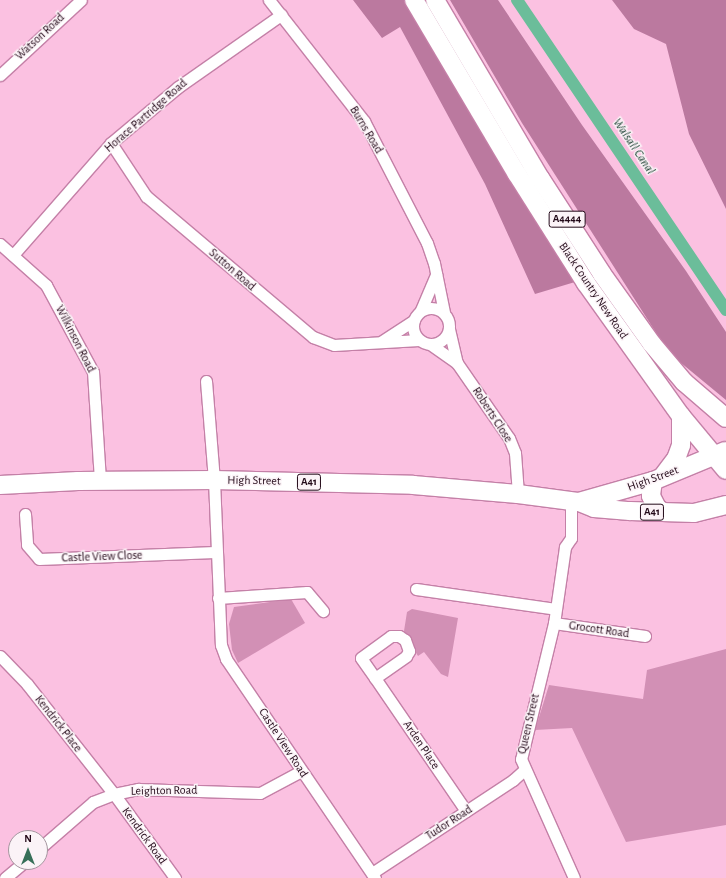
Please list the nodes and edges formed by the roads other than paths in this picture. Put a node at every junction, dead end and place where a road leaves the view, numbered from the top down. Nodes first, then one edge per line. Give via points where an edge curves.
1 (80, 0) edge
2 (269, 0) edge
3 (414, 0) edge
4 (435, 0) edge
5 (281, 15) junction
6 (0, 75) edge
7 (111, 143) junction
8 (0, 244) edge
9 (13, 255) junction
10 (436, 274) junction
11 (421, 310) junction
12 (444, 312) junction
13 (414, 320) junction
14 (449, 329) junction
15 (381, 341) junction
16 (424, 342) junction
17 (457, 363) junction
18 (206, 381) dead end
19 (681, 416) junction
20 (726, 418) edge
21 (720, 454) edge
22 (726, 470) edge
23 (658, 478) junction
24 (100, 480) junction
25 (214, 480) junction
26 (0, 484) edge
27 (518, 494) junction
28 (575, 502) junction
29 (726, 505) edge
30 (663, 512) junction
31 (24, 514) dead end
32 (215, 552) junction
33 (416, 589) dead end
34 (218, 598) junction
35 (556, 609) junction
36 (323, 611) dead end
37 (554, 623) junction
38 (645, 636) dead end
39 (0, 656) edge
40 (375, 678) dead end
41 (524, 770) junction
42 (301, 771) junction
43 (114, 794) junction
44 (466, 811) junction
45 (48, 841) edge
46 (15, 870) edge
47 (373, 876) edge
48 (6, 878) edge
49 (174, 878) edge
50 (574, 878) edge

1 - 6 street, Watson Road
2 - 5 street, Burns Road
3 - 19 highway, Black Country New Road / A4444 via 517,174 586,283
4 - 20 highway, Black Country New Road / A4444 via 540,178 602,274 652,344 684,382
5 - 7 street, Horace Partridge Road via 178,87
5 - 10 street, Burns Road via 364,121 427,244
7 - 9 street, Horace Partridge Road
7 - 15 street, Sutton Road via 146,196 300,328 313,337 334,345
8 - 9 street, Wilkinson Road
9 - 24 street, Wilkinson Road via 46,285 93,372
10 - 11 street
10 - 12 street, Burns Road
11 - 12 street via 432,307
11 - 13 street
12 - 14 street via 450,323
13 - 15 street, Sutton Road
13 - 16 street via 415,334
14 - 16 street via 442,340
14 - 17 street, Roberts Close
15 - 16 street, Sutton Road
16 - 17 street, Roberts Close
17 - 27 street, Roberts Close via 509,438 515,453
18 - 25 street, Castle View Road
19 - 21 highway, Black Country New Road / A4444
19 - 23 highway via 681,445 676,459
21 - 22 highway, Black Country New Road / A4444
21 - 23 highway, High Street / A41
23 - 28 highway, High Street / A41
23 - 30 highway via 651,496 657,508
24 - 25 highway, High Street / A41
24 - 26 highway, High Street / A41
25 - 27 highway, High Street / A41 via 413,485
25 - 32 street, Castle View Road
27 - 28 highway, High Street / A41
28 - 30 highway, High Street / A41 via 594,508
28 - 35 street, Queen Street via 571,538 565,547
29 - 30 highway, High Street / A41 via 694,513
31 - 32 street, Castle View Close via 27,545 39,560
32 - 34 street, Castle View Road
33 - 35 street
34 - 36 street via 307,592
34 - 42 street, Castle View Road via 221,645 226,659
35 - 37 street, Queen Street
37 - 38 street, Grocott Road
37 - 41 street, Queen Street via 522,747 521,759
39 - 43 street, Kendrick Place via 27,684
40 - 44 street, Arden Place
41 - 44 street, Tudor Road
41 - 50 street, Queen Street
42 - 43 street, Leighton Road via 260,793 138,789
42 - 47 street, Castle View Road
43 - 45 street, Leighton Road via 93,802
43 - 49 street, Kendrick Road
44 - 47 street, Tudor Road
46 - 48 street

